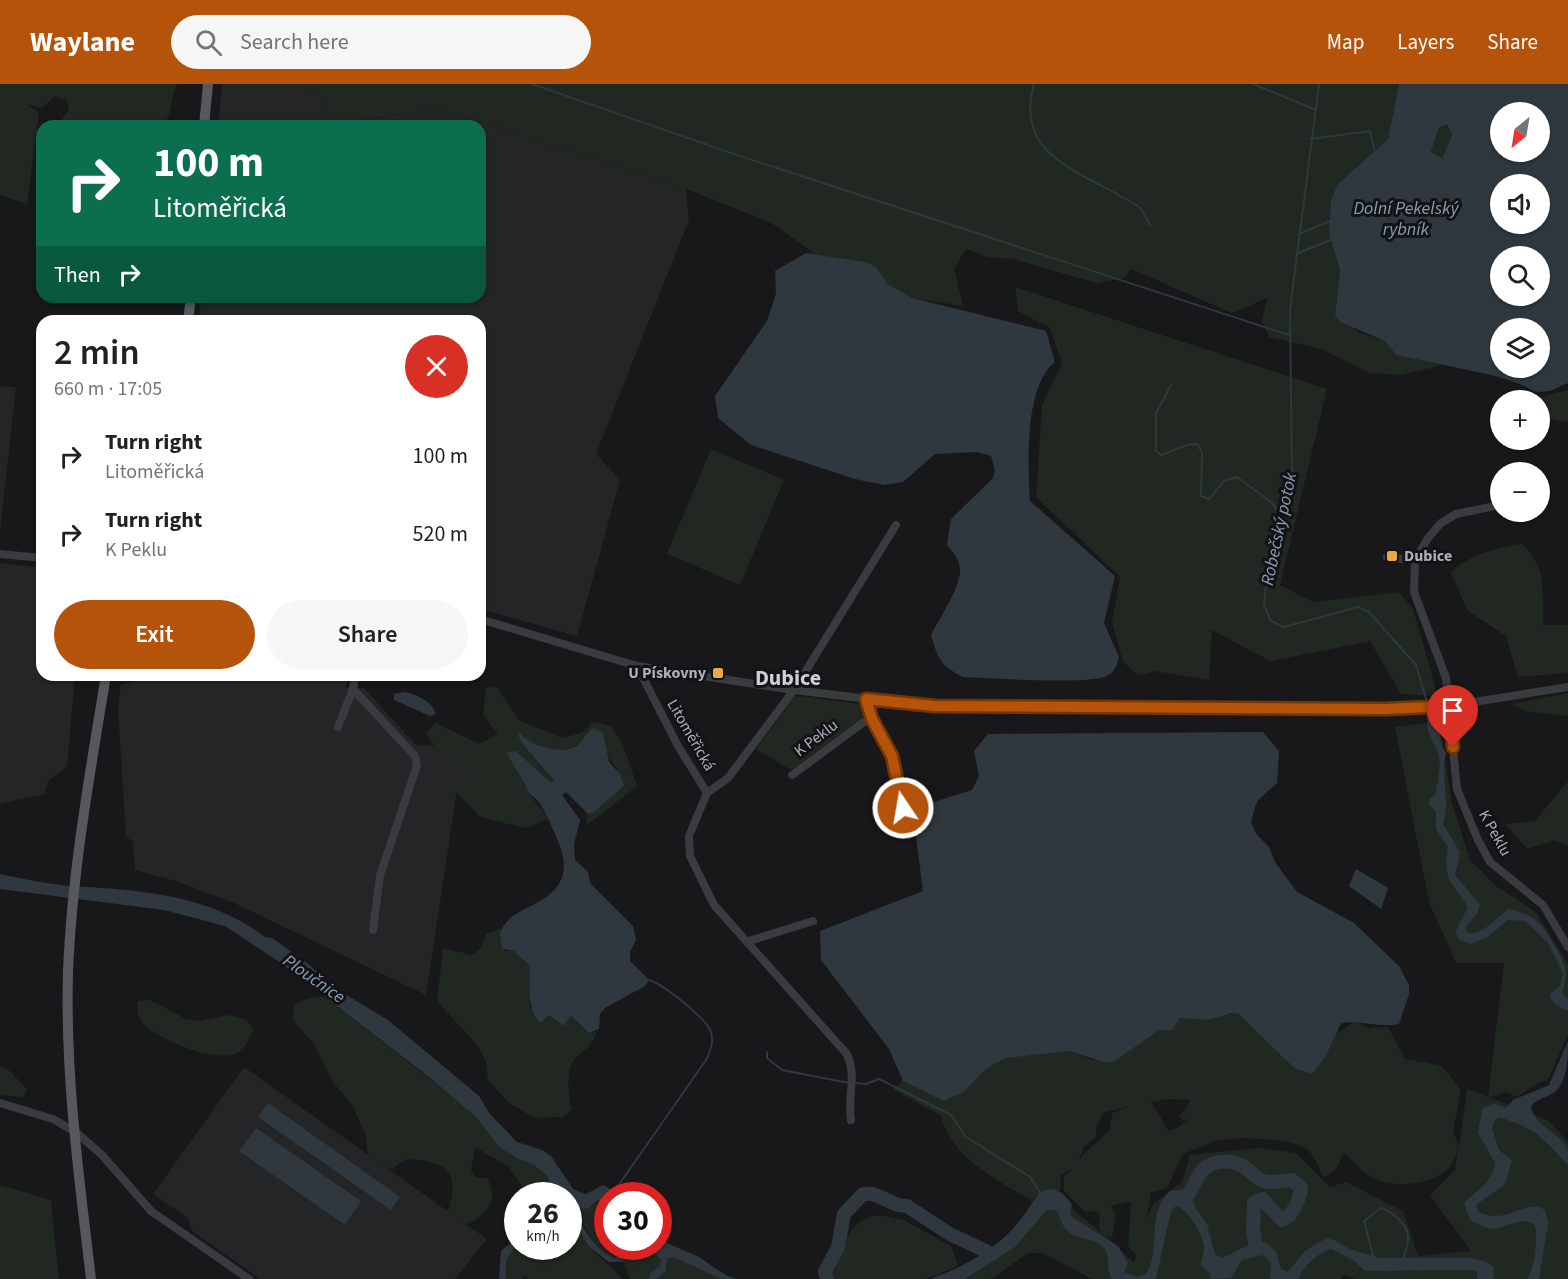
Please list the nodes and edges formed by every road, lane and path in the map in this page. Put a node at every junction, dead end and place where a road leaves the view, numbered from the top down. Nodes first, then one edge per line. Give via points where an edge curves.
1 (208, 84) edge
2 (205, 120) edge
3 (1490, 508) edge
4 (896, 525) dead end
5 (0, 554) edge
6 (36, 557) edge
7 (1387, 557) dead end
8 (1415, 561) junction
9 (486, 621) edge
10 (637, 666) junction
11 (105, 681) edge
12 (354, 681) edge
13 (1568, 687) edge
14 (353, 689) junction
15 (794, 690) junction
16 (866, 699) junction
17 (1445, 707) junction
18 (872, 719) junction
19 (338, 727) dead end
20 (792, 775) dead end
21 (707, 794) junction
22 (903, 808) dead end
23 (813, 921) dead end
24 (374, 930) dead end
25 (749, 941) junction
26 (1568, 947) edge
27 (0, 1103) edge
28 (851, 1120) dead end
29 (91, 1279) edge
30 (249, 1279) edge

1 - 2 main road
3 - 8 street via 1456,514 1441,523
4 - 15 street, Litoměřická
5 - 6 street
7 - 8 street
8 - 17 street, K Peklu via 1414,592 1446,678
9 - 10 street, Litoměřická
10 - 15 street, Litoměřická
10 - 21 street, Litoměřická
11 - 29 main road via 73,904 68,972 69,1065
12 - 14 street
13 - 17 street, Litoměřická
14 - 19 street
14 - 24 street via 415,756 417,766 380,875
15 - 16 street, Litoměřická
15 - 21 street, Litoměřická via 728,778
16 - 17 street, Litoměřická via 935,706
16 - 18 street
17 - 26 street, K Peklu via 1457,789 1478,840 1490,862 1542,904
18 - 20 street, K Peklu
18 - 22 street via 892,756
21 - 25 street via 689,836 690,856 714,905
23 - 25 street
25 - 28 street via 846,1053 853,1069 849,1093
27 - 30 street via 34,1111 72,1130 102,1155 152,1211

